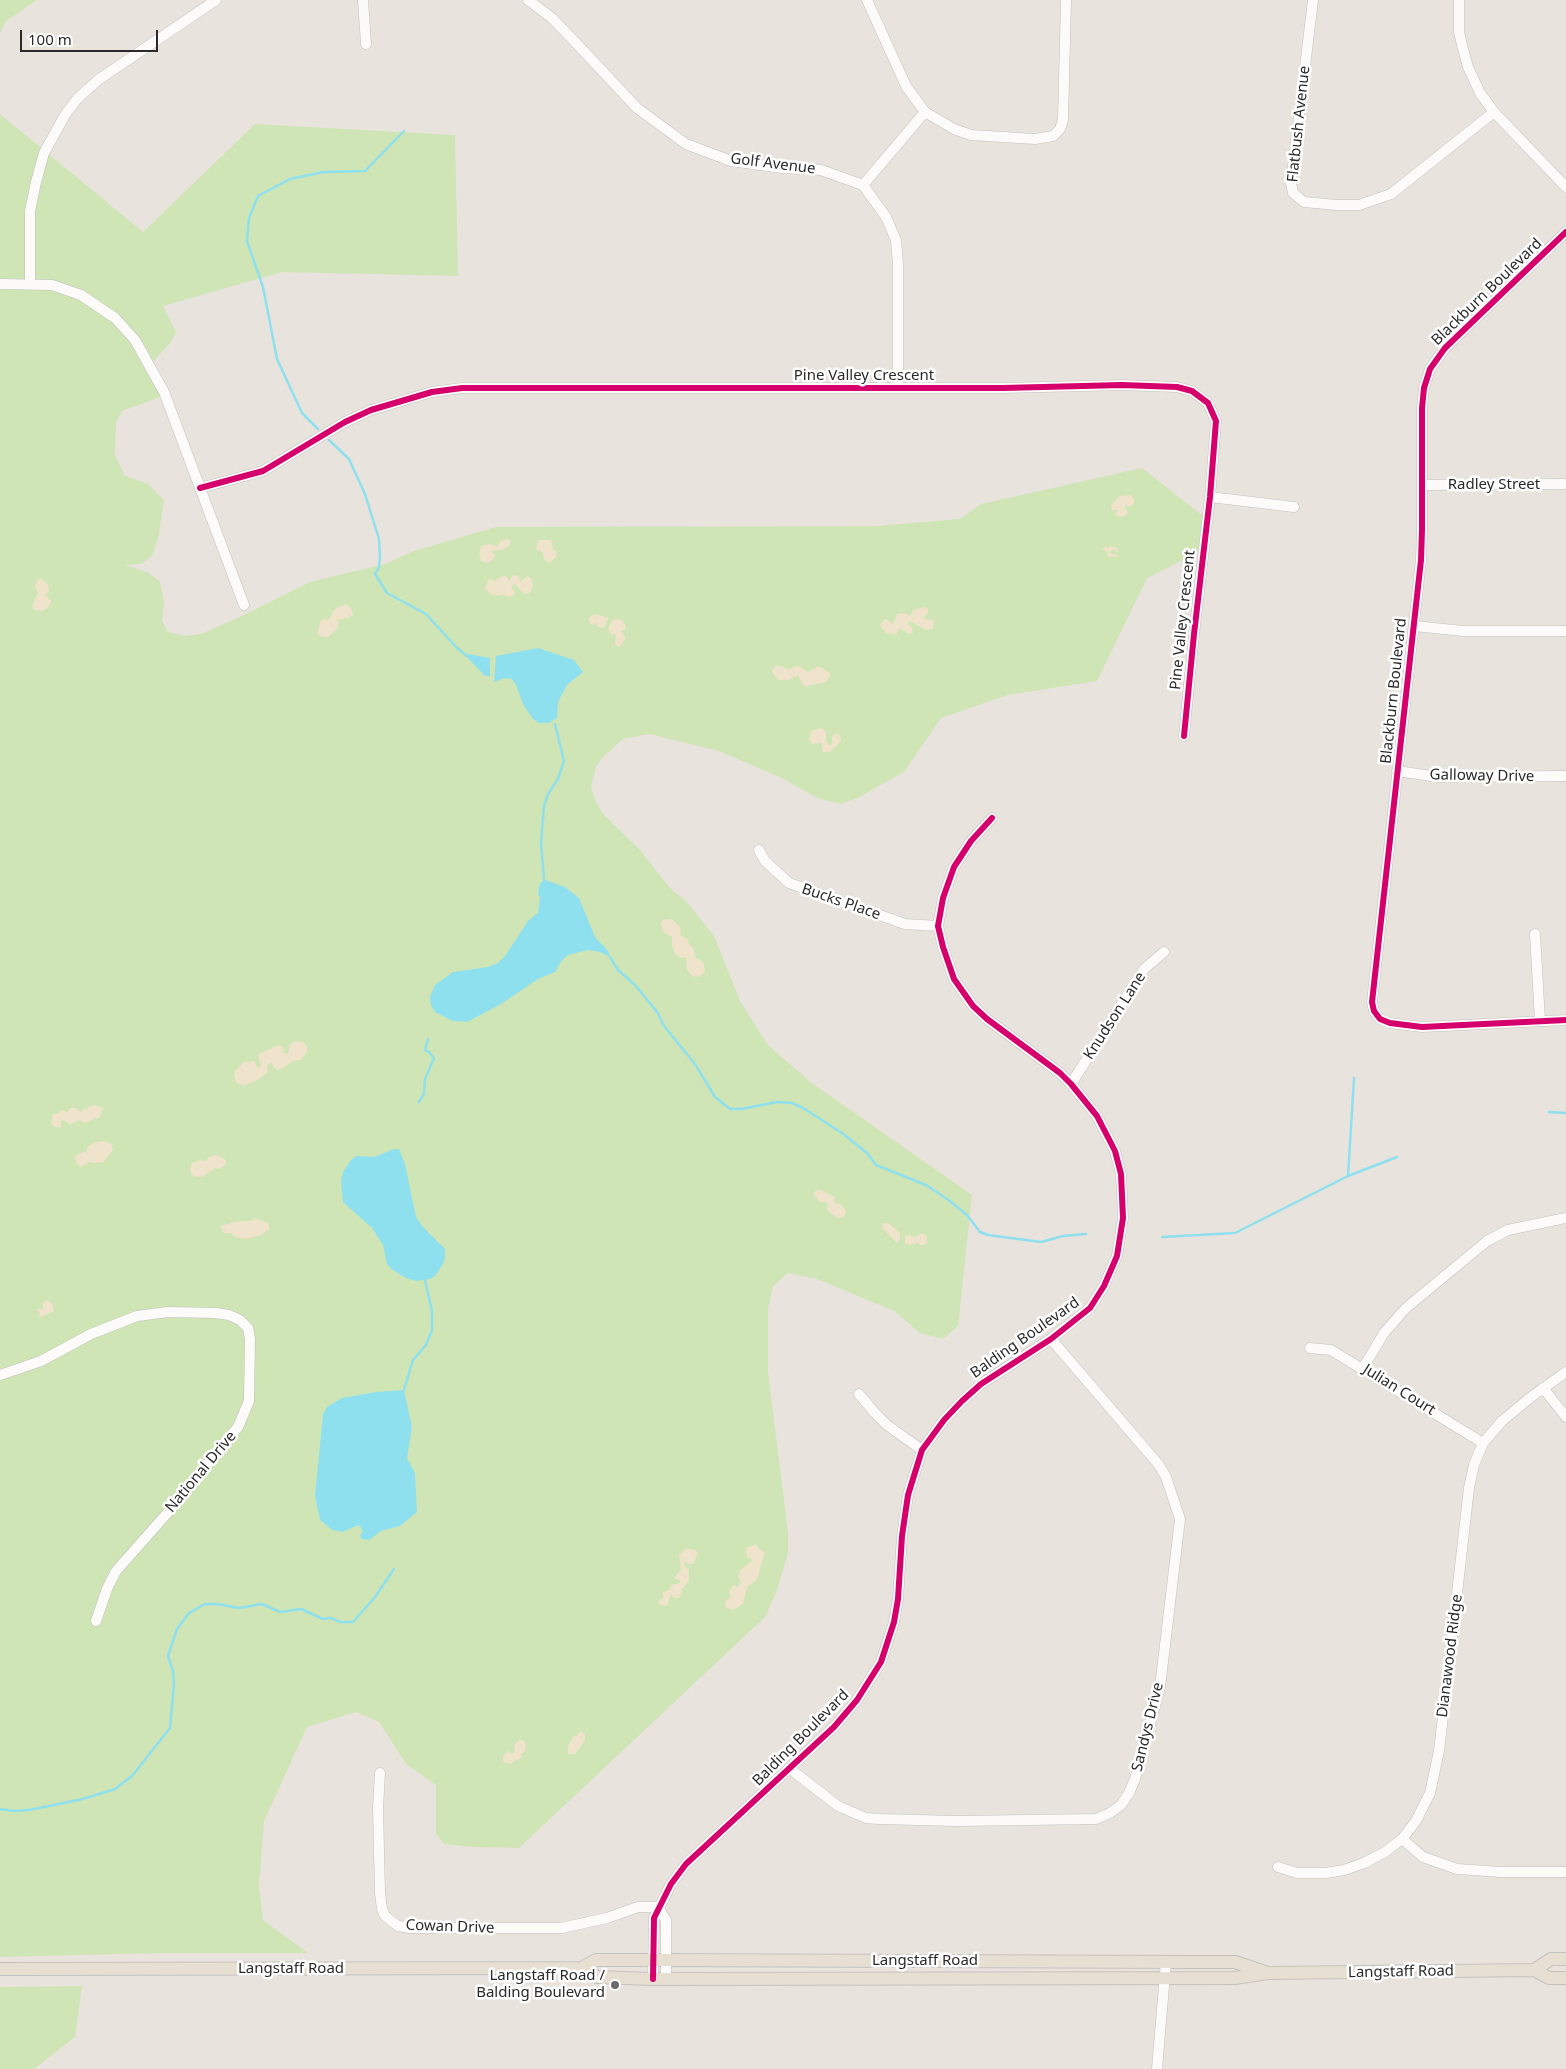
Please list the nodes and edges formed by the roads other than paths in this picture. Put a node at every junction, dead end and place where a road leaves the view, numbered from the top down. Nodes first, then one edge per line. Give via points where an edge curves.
1 (216, 0) edge
2 (363, 0) edge
3 (528, 0) edge
4 (867, 0) edge
5 (1066, 0) edge
6 (1313, 0) edge
7 (1459, 0) edge
8 (366, 44) dead end
9 (925, 112) junction
10 (1494, 112) junction
11 (862, 185) junction
12 (1566, 187) edge
13 (1566, 232) edge
14 (0, 284) edge
15 (30, 284) junction
16 (898, 388) junction
17 (1566, 484) edge
18 (1422, 485) junction
19 (200, 488) junction
20 (1210, 497) junction
21 (1294, 506) dead end
22 (244, 604) dead end
23 (1414, 626) junction
24 (1566, 631) edge
25 (1184, 736) dead end
26 (1397, 771) junction
27 (1566, 776) edge
28 (992, 818) dead end
29 (759, 850) dead end
30 (938, 926) junction
31 (1535, 934) dead end
32 (1164, 952) dead end
33 (1566, 1020) edge
34 (1540, 1022) junction
35 (1072, 1084) junction
36 (1566, 1218) edge
37 (1051, 1339) junction
38 (1310, 1348) dead end
39 (1363, 1368) junction
40 (1566, 1372) edge
41 (0, 1375) edge
42 (1543, 1388) junction
43 (859, 1394) dead end
44 (1566, 1417) edge
45 (1483, 1443) junction
46 (922, 1450) junction
47 (96, 1621) dead end
48 (789, 1768) junction
49 (380, 1772) dead end
50 (1402, 1839) junction
51 (1278, 1867) dead end
52 (1566, 1872) edge
53 (658, 1907) junction
54 (1566, 1959) edge
55 (652, 1960) junction
56 (666, 1960) junction
57 (1166, 1962) junction
58 (0, 1968) edge
59 (582, 1968) junction
60 (1534, 1970) junction
61 (1268, 1974) junction
62 (1164, 1978) junction
63 (1566, 1978) edge
64 (652, 1979) junction
65 (666, 1979) junction
66 (1157, 2069) edge

1 - 15 street via 98,80 65,115 44,153 36,182 30,211
2 - 8 street
3 - 11 street, Golf Avenue via 552,18 636,108 686,144 731,161 821,170
4 - 9 street via 906,86
5 - 9 street via 1063,120 1053,136 1035,139 971,135
6 - 10 street, Flatbush Avenue via 1291,183 1293,193 1304,202 1359,205 1391,194
7 - 10 street via 1459,32 1468,67 1480,93
9 - 11 street
10 - 12 street
11 - 16 street via 886,217 896,240
13 - 18 street, Blackburn Boulevard via 1445,348 1430,369 1422,398
14 - 15 street
15 - 19 street via 52,285 81,295 115,318 135,340 164,392
16 - 19 street, Pine Valley Crescent via 488,388 432,392 371,410 345,422 263,471
16 - 20 street, Pine Valley Crescent via 1122,386 1177,387 1192,391 1208,402 1216,421
17 - 18 street, Radley Street
18 - 23 street, Blackburn Boulevard via 1422,541
19 - 22 street
20 - 21 street
20 - 25 street, Pine Valley Crescent
23 - 24 street via 1463,631
23 - 26 street, Blackburn Boulevard
26 - 27 street, Galloway Drive via 1438,777
26 - 34 street, Blackburn Boulevard via 1372,1002 1375,1014 1390,1023 1422,1027
28 - 30 street, Balding Boulevard via 954,867 943,898
29 - 30 street, Bucks Place via 765,861 789,883 905,924
30 - 35 street, Balding Boulevard via 954,979 973,1006
31 - 34 street
32 - 35 street, Knudson Lane via 1144,969
33 - 34 street, Blackburn Boulevard
35 - 37 street, Balding Boulevard via 1098,1116 1115,1151 1122,1174 1122,1218 1116,1256 1104,1286 1090,1308
36 - 39 street via 1508,1230 1487,1241 1406,1308 1384,1333
37 - 46 street, Balding Boulevard via 962,1400
37 - 48 street, Sandys Drive via 1159,1465 1180,1519 1160,1686 1129,1793 1121,1805 1096,1819 878,1819 838,1806
38 - 39 street, Julian Court via 1331,1350
39 - 45 street, Julian Court
40 - 42 street, Dianawood Ridge
41 - 47 street, National Drive via 137,1316 168,1312 216,1313 240,1320 248,1328 249,1401 238,1427 116,1571
42 - 44 street
42 - 45 street, Dianawood Ridge via 1512,1413
43 - 46 street via 887,1425
45 - 50 street, Dianawood Ridge via 1469,1488 1435,1772 1430,1794
46 - 48 street, Balding Boulevard via 908,1495 898,1599 881,1662 857,1700
48 - 53 street, Balding Boulevard via 686,1864
49 - 53 street, Cowan Drive via 380,1893 382,1909 398,1926 561,1928 638,1907
50 - 51 street, Dianawood Ridge via 1385,1852 1344,1870 1297,1873
50 - 52 street via 1423,1857 1457,1869
53 - 55 street, Balding Boulevard via 653,1925
53 - 56 street via 666,1920
54 - 60 main road, Langstaff Road via 1551,1959
55 - 56 main road, Langstaff Road
55 - 59 main road, Langstaff Road via 596,1960
55 - 64 street, Balding Boulevard
56 - 57 main road, Langstaff Road
56 - 65 street
57 - 61 main road, Langstaff Road via 1235,1962
57 - 62 street
58 - 59 main road, Langstaff Road
59 - 64 main road, Langstaff Road via 597,1977
60 - 61 main road, Langstaff Road
60 - 63 main road, Langstaff Road via 1549,1978
61 - 62 main road, Langstaff Road via 1235,1978
62 - 65 main road, Langstaff Road
62 - 66 street
64 - 65 main road, Langstaff Road

